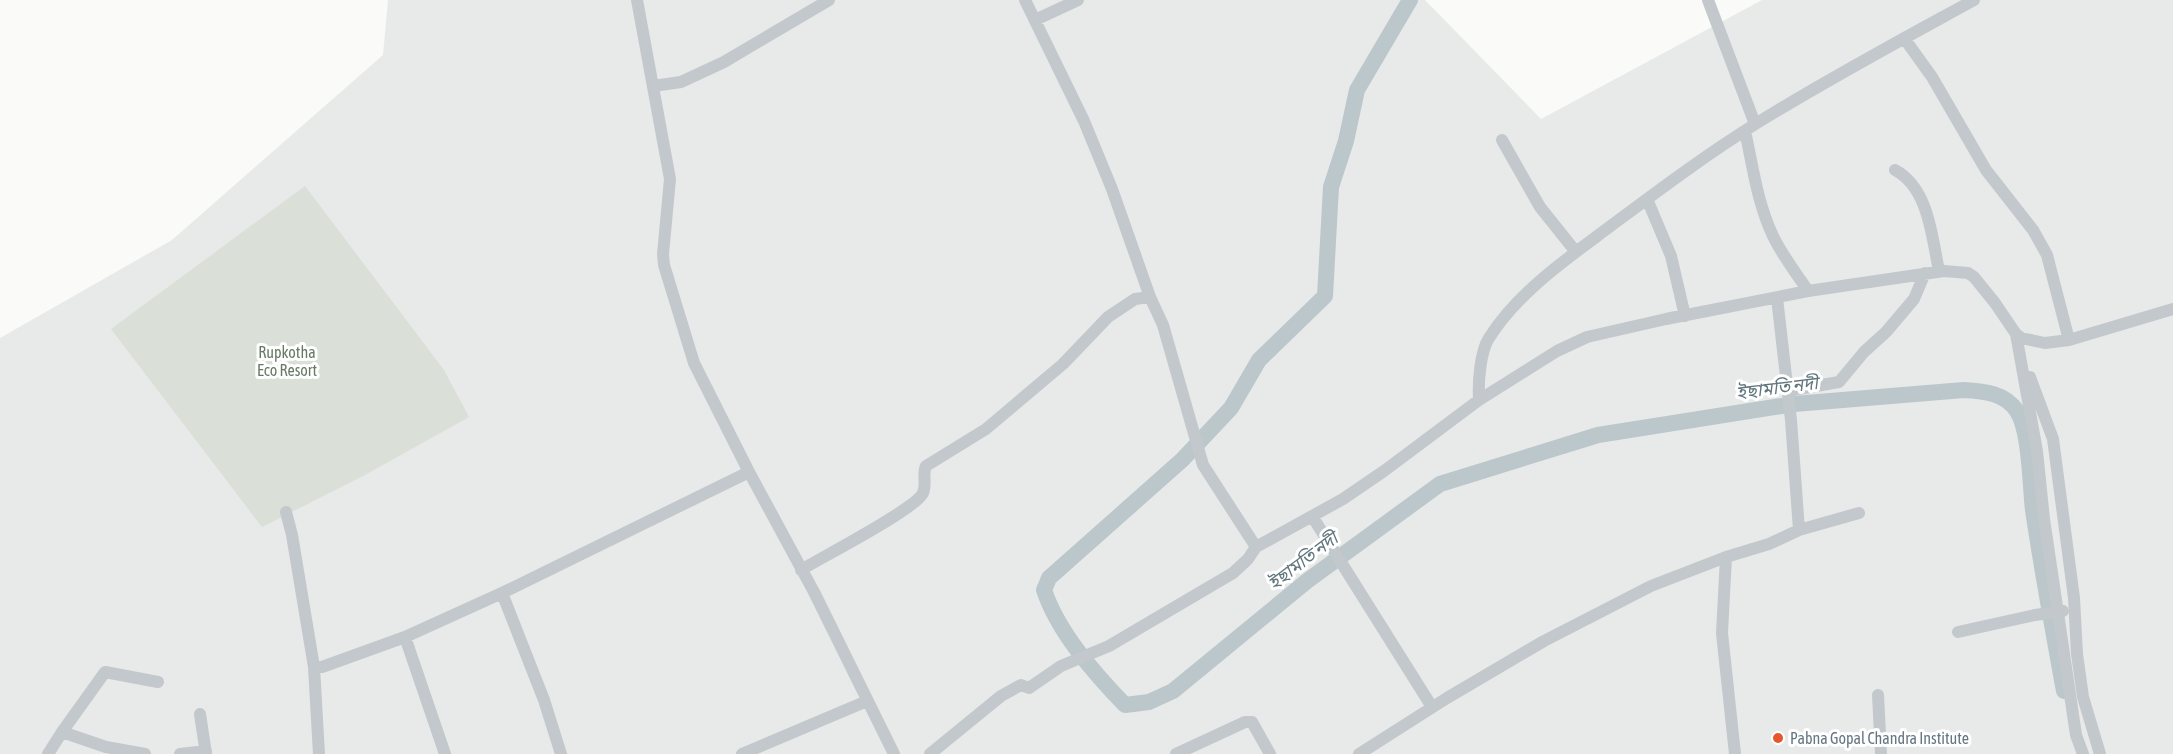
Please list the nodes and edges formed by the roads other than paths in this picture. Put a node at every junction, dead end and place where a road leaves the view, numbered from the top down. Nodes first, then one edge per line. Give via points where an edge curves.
1 (637, 0) edge
2 (829, 0) edge
3 (1025, 0) edge
4 (1078, 0) edge
5 (1708, 0) edge
6 (1974, 0) edge
7 (1035, 20) junction
8 (1904, 38) junction
9 (653, 86) junction
10 (1750, 128) junction
11 (1502, 140) dead end
12 (1895, 170) dead end
13 (1647, 199) junction
14 (1576, 252) junction
15 (1939, 271) junction
16 (1925, 273) junction
17 (1808, 291) junction
18 (1150, 297) junction
19 (1777, 298) junction
20 (2173, 309) edge
21 (1684, 315) junction
22 (2018, 336) junction
23 (2069, 340) junction
24 (1787, 391) junction
25 (1479, 400) junction
26 (748, 472) junction
27 (286, 512) dead end
28 (1859, 513) dead end
29 (1312, 516) junction
30 (1799, 530) junction
31 (1256, 547) junction
32 (1726, 557) junction
33 (801, 570) junction
34 (502, 593) junction
35 (2069, 610) junction
36 (1958, 632) dead end
37 (405, 638) junction
38 (314, 667) junction
39 (158, 682) dead end
40 (1878, 695) dead end
41 (867, 701) junction
42 (1432, 707) junction
43 (200, 714) dead end
44 (62, 732) junction
45 (206, 752) edge
46 (48, 754) edge
47 (146, 754) edge
48 (180, 754) edge
49 (319, 754) edge
50 (445, 754) edge
51 (561, 754) edge
52 (742, 754) edge
53 (894, 754) edge
54 (930, 754) edge
55 (1176, 754) edge
56 (1270, 754) edge
57 (1359, 754) edge
58 (1735, 754) edge
59 (1881, 754) edge
60 (2083, 754) edge
61 (2100, 754) edge

1 - 9 street
2 - 9 street via 724,62 681,82
3 - 7 street
4 - 7 street
5 - 10 street
6 - 8 street
7 - 18 street via 1084,121
8 - 10 street
8 - 23 street via 1932,77 1986,170 2033,230 2047,255
9 - 26 street via 670,179 664,265 694,363
10 - 13 street
10 - 17 street via 1754,183 1762,209 1773,237
11 - 14 street via 1540,207
12 - 15 street via 1904,175 1920,199
13 - 14 street
13 - 21 street via 1671,256
14 - 25 street via 1516,303 1487,340 1478,380
15 - 16 street
15 - 22 street via 1974,277
16 - 17 street
16 - 24 street via 1914,299 1839,382
17 - 19 street
18 - 31 street via 1163,325 1203,465
18 - 33 street via 1135,299 1108,317 1063,364 986,429 926,466 923,494 915,502
19 - 21 street
19 - 24 street
20 - 23 street
21 - 25 street via 1587,337 1548,356
22 - 23 street via 2045,343
22 - 35 street via 2053,439
22 - 60 street via 2076,735
24 - 30 street
25 - 29 street via 1384,471
26 - 33 street
26 - 34 street
27 - 38 street
28 - 30 street
29 - 31 street
29 - 42 street
30 - 32 street
31 - 54 street via 1233,573 1109,646 1060,666 1029,688 1021,685 1001,696
32 - 42 street via 1652,586 1565,630
32 - 58 street via 1722,633
33 - 41 street
34 - 37 street
34 - 51 street
35 - 36 street, bridge
35 - 61 street via 2083,697
37 - 38 street
37 - 50 street
38 - 49 street
39 - 44 street via 105,672
40 - 59 street
41 - 52 street
41 - 53 street
42 - 57 street
43 - 45 street
44 - 46 street
44 - 47 street via 106,747
45 - 48 street
55 - 56 street via 1245,722 1252,722

